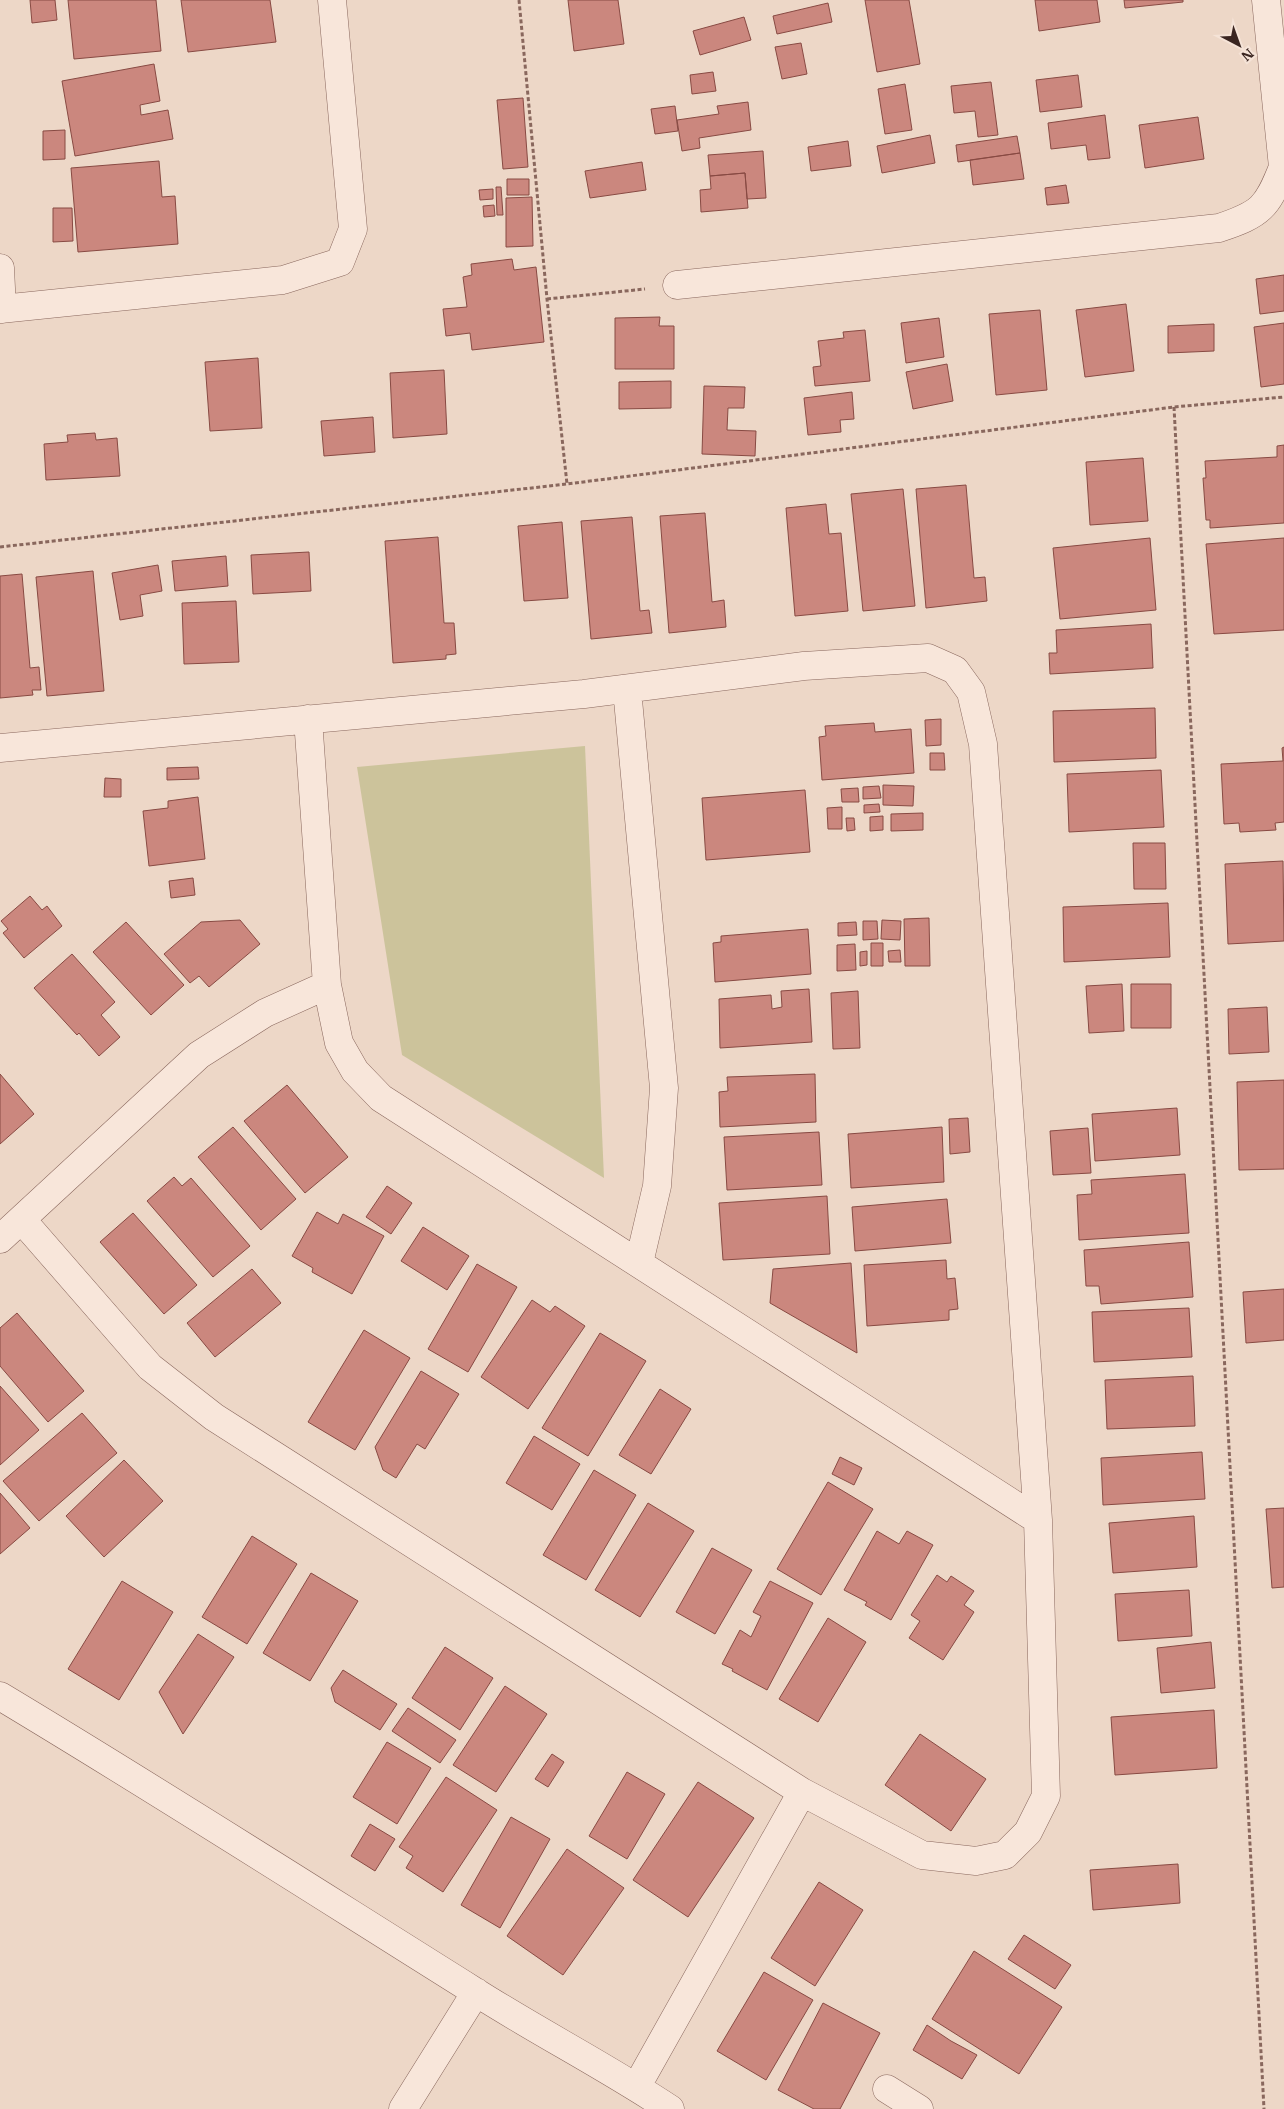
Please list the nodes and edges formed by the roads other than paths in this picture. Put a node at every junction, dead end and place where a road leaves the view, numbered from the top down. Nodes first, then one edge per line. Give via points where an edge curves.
1 (332, 0) edge
2 (1266, 0) edge
3 (0, 268) edge
4 (678, 285) road end
5 (1, 309) edge
6 (628, 689) junction
7 (308, 719) junction
8 (0, 748) edge
9 (327, 985) junction
10 (22, 1220) junction
11 (0, 1239) edge
12 (639, 1263) junction
13 (1038, 1520) junction
14 (0, 1696) edge
15 (802, 1792) junction
16 (476, 1992) junction
17 (636, 2086) junction
18 (887, 2089) dead end
19 (403, 2109) edge
20 (670, 2109) edge
21 (920, 2109) edge

1 - 5 street via 353,229 340,262 283,280
2 - 4 street via 1283,167 1261,210 1239,221 1219,228
3 - 5 street
6 - 7 street
6 - 12 street via 664,1088 657,1186
6 - 13 street via 804,666 928,658 955,670 970,692 984,744
7 - 8 street
7 - 9 street
9 - 10 street via 265,1013 199,1055
9 - 12 street via 339,1043 355,1070 381,1098
10 - 11 street
10 - 15 street via 150,1367 214,1417
12 - 13 street
13 - 15 street via 1046,1796 1028,1832 1005,1854 976,1861 922,1855
14 - 16 street via 148,1785
15 - 17 street
16 - 17 street
16 - 19 street
17 - 20 street
18 - 21 street

